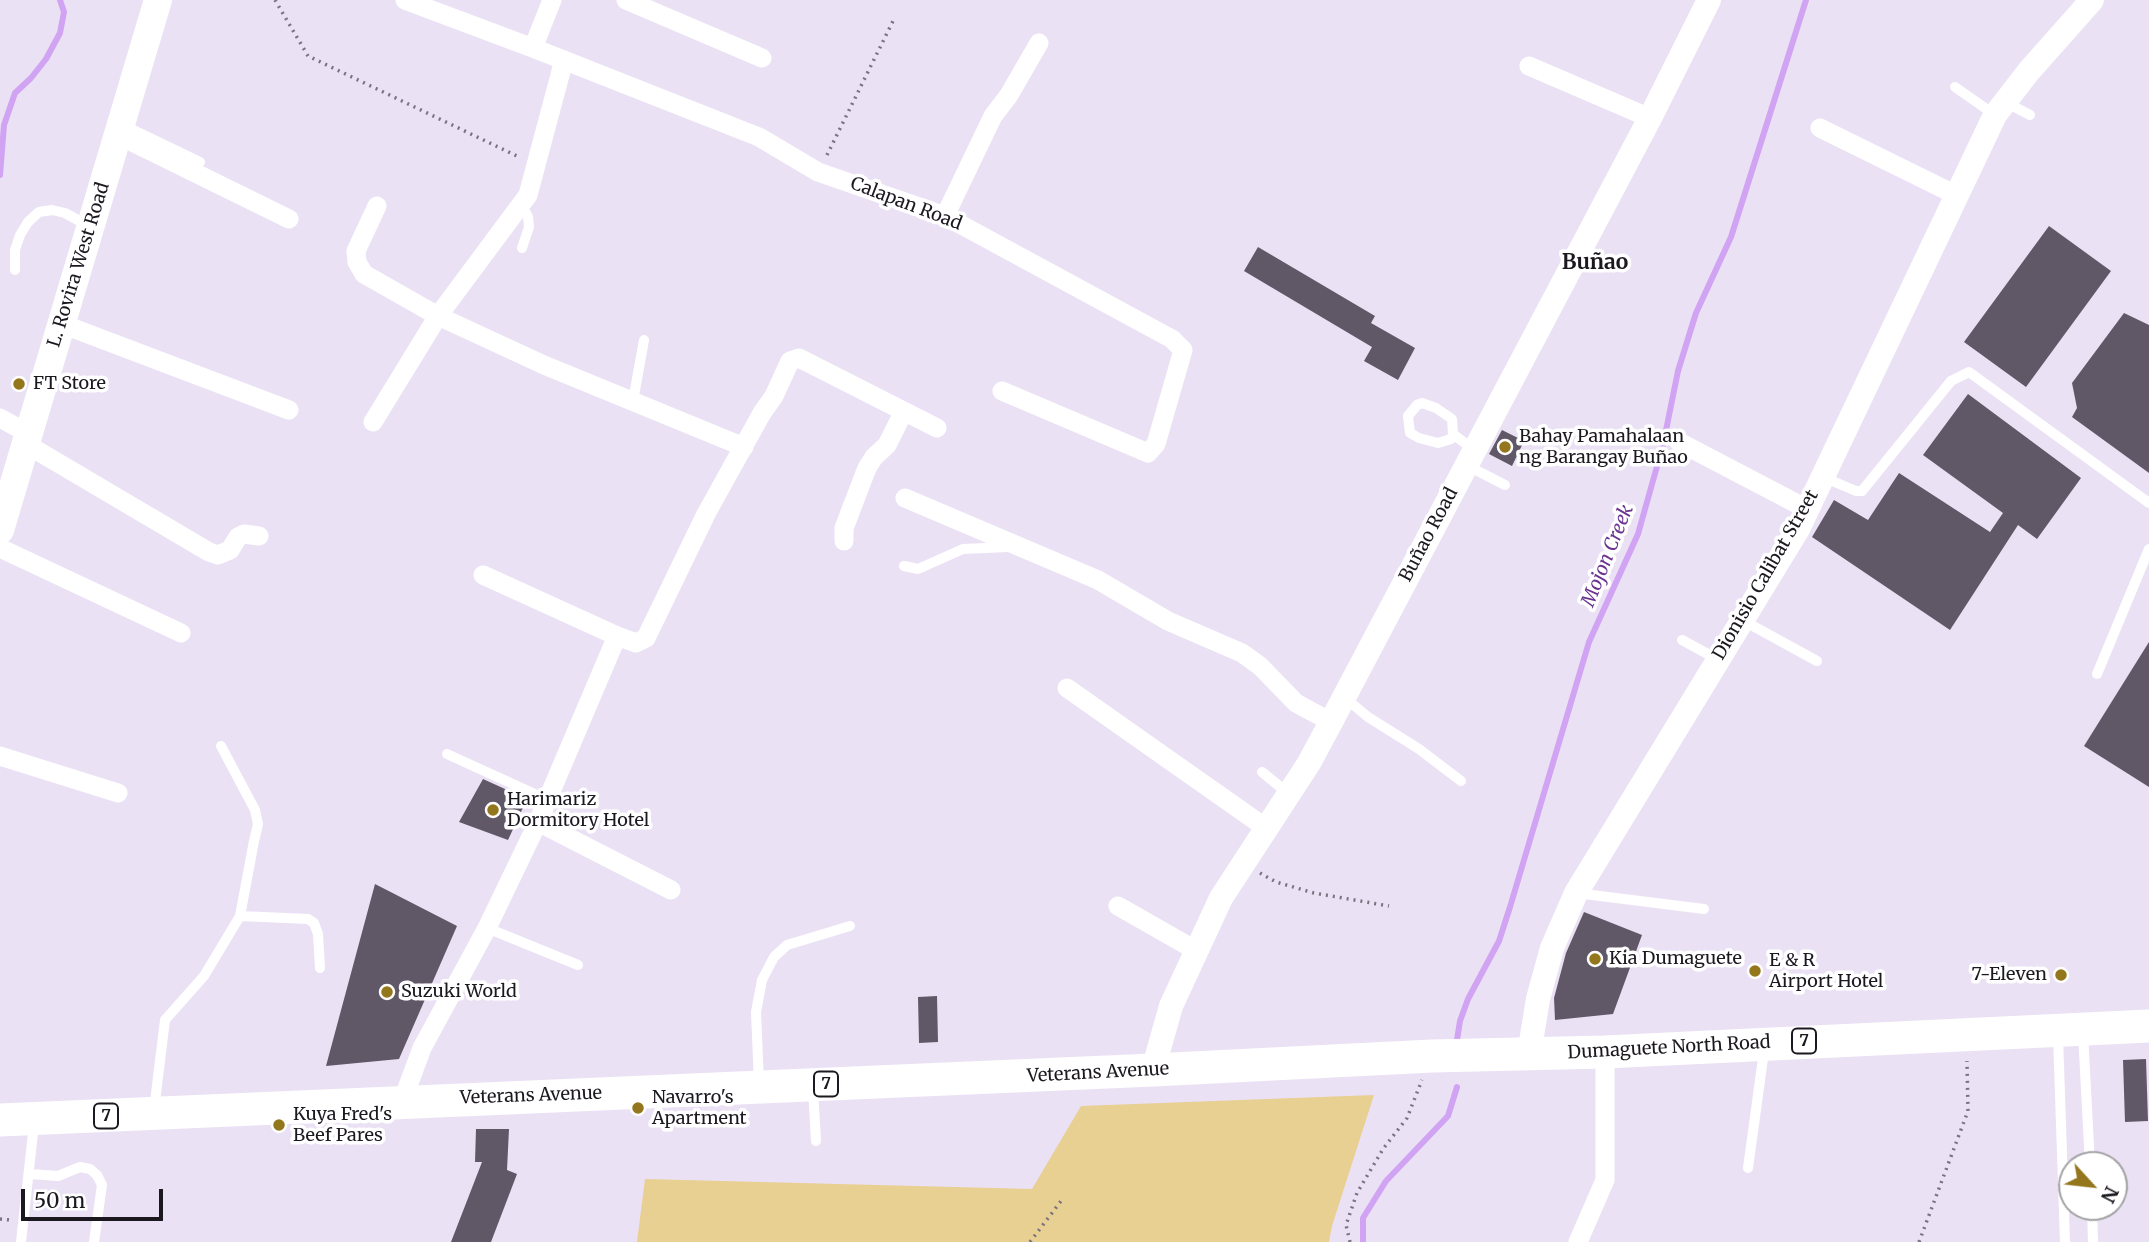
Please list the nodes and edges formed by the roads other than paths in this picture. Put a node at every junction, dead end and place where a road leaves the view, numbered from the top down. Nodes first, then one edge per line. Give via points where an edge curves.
1 (159, 0) edge
2 (552, 0) edge
3 (626, 0) edge
4 (1709, 0) edge
5 (2092, 0) edge
6 (416, 2) edge
7 (1039, 43) dead end
8 (533, 48) junction
9 (762, 58) dead end
10 (564, 60) junction
11 (1529, 65) dead end
12 (1955, 87) dead end
13 (2000, 109) junction
14 (2030, 115) dead end
15 (1650, 118) junction
16 (1820, 128) dead end
17 (120, 129) junction
18 (200, 162) dead end
19 (1956, 195) junction
20 (377, 206) dead end
21 (522, 206) junction
22 (945, 216) junction
23 (289, 219) dead end
24 (91, 227) junction
25 (522, 248) dead end
26 (15, 270) dead end
27 (438, 316) junction
28 (61, 324) junction
29 (644, 340) dead end
30 (1002, 391) dead end
31 (633, 401) junction
32 (289, 410) dead end
33 (904, 411) junction
34 (0, 418) edge
35 (373, 422) dead end
36 (937, 428) dead end
37 (1453, 434) junction
38 (27, 439) junction
39 (1679, 442) dead end
40 (744, 447) junction
41 (1470, 458) junction
42 (1823, 477) junction
43 (1505, 485) dead end
44 (905, 498) dead end
45 (2149, 503) edge
46 (1807, 509) junction
47 (0, 530) edge
48 (259, 536) dead end
49 (844, 541) dead end
50 (1019, 547) junction
51 (0, 548) edge
52 (2149, 549) edge
53 (904, 566) dead end
54 (483, 575) dead end
55 (1742, 620) junction
56 (181, 634) dead end
57 (617, 636) junction
58 (1682, 640) dead end
59 (1718, 659) junction
60 (1817, 661) dead end
61 (2097, 674) dead end
62 (1067, 688) dead end
63 (1343, 697) junction
64 (1331, 722) junction
65 (221, 746) dead end
66 (447, 754) dead end
67 (0, 756) edge
68 (1262, 772) dead end
69 (1461, 781) dead end
70 (118, 793) dead end
71 (1289, 794) junction
72 (548, 800) junction
73 (538, 822) junction
74 (1266, 828) junction
75 (671, 890) dead end
76 (1576, 893) junction
77 (1118, 906) dead end
78 (1704, 909) dead end
79 (240, 916) junction
80 (850, 926) dead end
81 (487, 928) junction
82 (1197, 951) junction
83 (578, 965) dead end
84 (320, 968) dead end
85 (2149, 1026) edge
86 (2070, 1028) junction
87 (1765, 1043) junction
88 (1605, 1052) junction
89 (1529, 1054) junction
90 (1436, 1056) joint
91 (1153, 1070) junction
92 (813, 1085) junction
93 (759, 1087) junction
94 (402, 1102) junction
95 (153, 1114) junction
96 (35, 1118) junction
97 (0, 1120) edge
98 (816, 1141) dead end
99 (2088, 1151) edge
100 (1748, 1168) dead end
101 (30, 1174) junction
102 (2092, 1221) edge
103 (21, 1242) edge
104 (94, 1242) edge
105 (1578, 1242) edge
106 (2065, 1242) edge
107 (2093, 1242) edge

1 - 17 main road, L. Rovira West Road
2 - 8 street
3 - 9 street
4 - 15 street, Buñao Road
5 - 13 street, Dionisio Calibat Street
6 - 8 street, Calapan Road
7 - 22 street via 993,116
8 - 10 street, Calapan Road
10 - 21 street
10 - 22 street, Calapan Road via 759,137 818,172
11 - 15 street
12 - 13 lane
13 - 14 lane
13 - 19 street, Dionisio Calibat Street
15 - 41 street, Buñao Road
16 - 19 street
17 - 18 lane
17 - 23 street
17 - 24 main road, L. Rovira West Road
19 - 42 street, Dionisio Calibat Street
20 - 27 street via 356,251 357,262 364,274
21 - 25 lane via 529,227
21 - 27 street
22 - 30 street, Calapan Road via 1183,349 1156,443 1148,453
24 - 26 lane via 65,213 39,212 20,235
24 - 28 main road, L. Rovira West Road
27 - 31 street
27 - 35 street
28 - 32 street
28 - 38 main road, L. Rovira West Road
29 - 31 lane
31 - 40 street
33 - 36 street
33 - 40 street via 795,358
33 - 49 street via 887,445 867,468 844,528
34 - 38 street
37 - 37 lane via 1438,443 1419,438 1410,433 1408,416 1425,402 1452,419
37 - 41 lane
38 - 47 main road, L. Rovira West Road
38 - 48 street via 209,552 218,555 230,550 244,534
39 - 46 street
40 - 57 street via 646,638 636,643
41 - 43 lane
41 - 63 street, Buñao Road
42 - 45 lane via 1862,491 1951,381 1969,372
42 - 46 street, Dionisio Calibat Street
44 - 50 street
46 - 55 street, Dionisio Calibat Street
50 - 53 lane via 963,549 918,569
50 - 64 street via 1098,580 1168,621 1242,653 1296,702
51 - 56 street
52 - 61 lane
54 - 57 street
55 - 59 street, Dionisio Calibat Street
55 - 60 lane
57 - 72 street
58 - 59 lane
59 - 76 street, Dionisio Calibat Street
62 - 74 street
63 - 64 street, Buñao Road
63 - 69 lane
64 - 71 street, Buñao Road
65 - 79 lane via 258,824
66 - 72 lane
67 - 70 street
68 - 71 lane
71 - 74 street, Buñao Road
72 - 73 street
73 - 75 street
73 - 81 street
74 - 82 street, Buñao Road via 1221,898
76 - 78 lane
76 - 89 street, Dionisio Calibat Street via 1552,948
77 - 82 street
79 - 84 lane via 308,919 318,934
79 - 95 lane via 204,976 165,1020
80 - 93 lane via 787,945 774,957 762,980 756,1012
81 - 83 lane
81 - 94 street via 422,1048
82 - 91 street, Buñao Road via 1171,1006
85 - 86 highway, Dumaguete North Road / 7
86 - 87 highway, Dumaguete North Road / 7
86 - 99 lane
86 - 106 lane
87 - 88 highway, Dumaguete North Road / 7
87 - 100 lane
88 - 89 highway, Dumaguete North Road / 7
88 - 105 street via 1605,1180
89 - 90 highway, Dumaguete North Road / 7
90 - 91 highway, Veterans Avenue / 7
91 - 92 highway, Veterans Avenue / 7
92 - 93 highway, Veterans Avenue / 7
92 - 98 lane
93 - 94 highway, Veterans Avenue / 7
94 - 95 highway, Veterans Avenue / 7
95 - 96 highway, Veterans Avenue / 7
96 - 97 highway, Veterans Avenue / 7
96 - 101 lane
101 - 103 lane
101 - 104 lane via 58,1176 80,1167 97,1175 102,1185
102 - 107 lane

